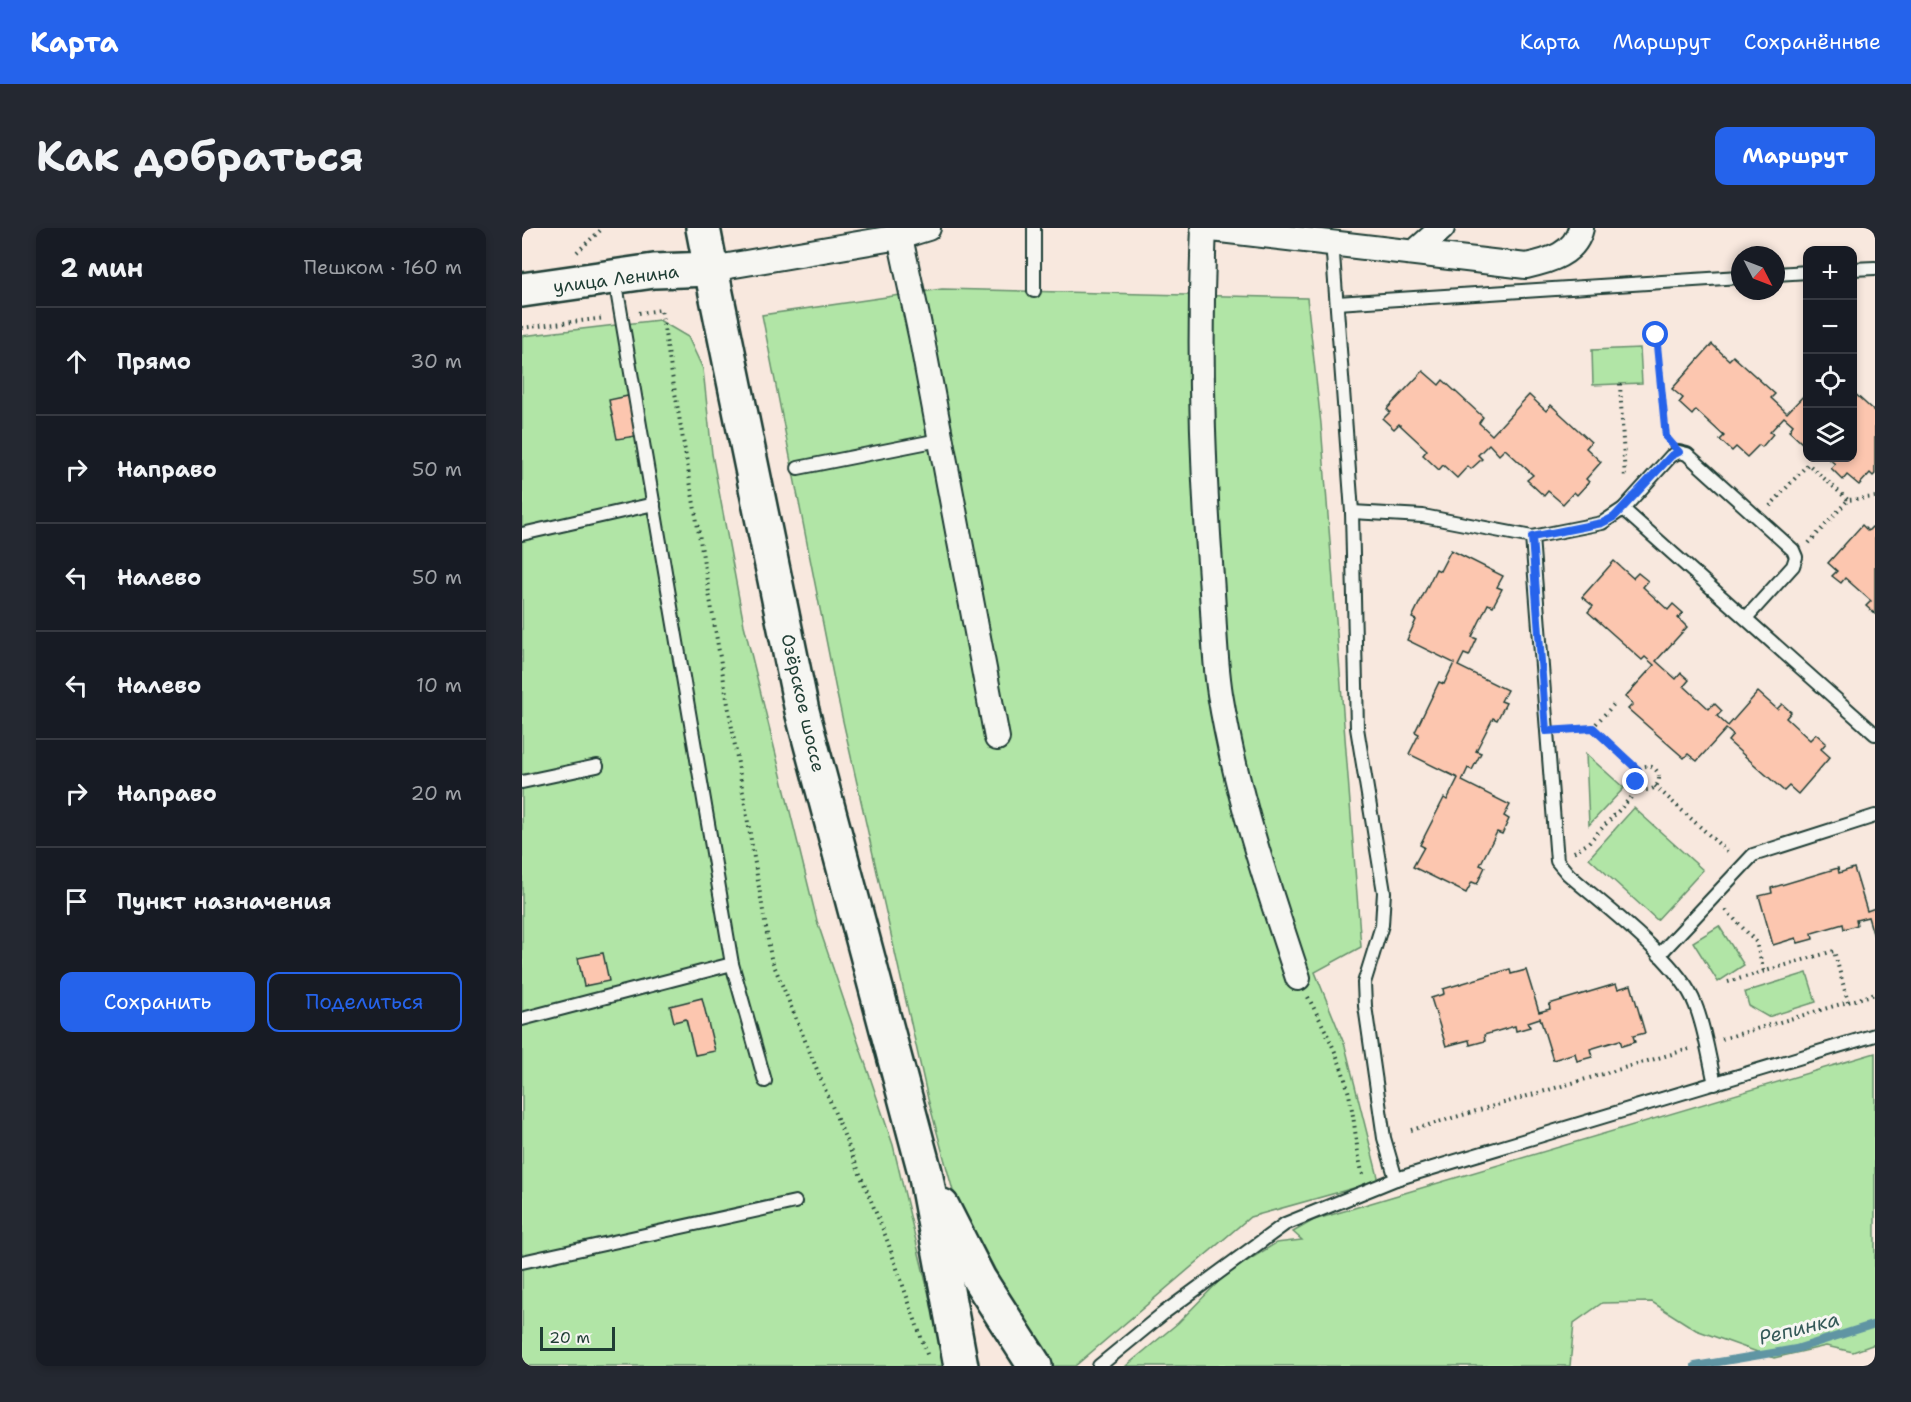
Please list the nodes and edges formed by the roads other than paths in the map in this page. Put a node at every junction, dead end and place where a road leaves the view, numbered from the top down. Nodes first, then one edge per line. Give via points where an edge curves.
1 (703, 228) edge
2 (928, 228) edge
3 (1034, 228) edge
4 (1204, 228) edge
5 (1442, 228) edge
6 (1581, 228) edge
7 (898, 232) edge
8 (1332, 241) junction
9 (1415, 252) junction
10 (1875, 268) edge
11 (711, 269) junction
12 (1857, 269) edge
13 (1803, 272) edge
14 (1785, 273) edge
15 (1731, 278) edge
16 (615, 279) junction
17 (522, 290) edge
18 (1034, 291) dead end
19 (1337, 303) junction
20 (939, 440) junction
21 (798, 468) dead end
22 (654, 504) junction
23 (1623, 509) junction
24 (1352, 512) junction
25 (522, 534) edge
26 (1532, 537) junction
27 (1746, 618) junction
28 (1875, 734) edge
29 (997, 738) dead end
30 (597, 766) dead end
31 (522, 782) edge
32 (1875, 816) edge
33 (1659, 955) junction
34 (732, 964) junction
35 (1298, 978) road end
36 (522, 1019) edge
37 (1875, 1035) edge
38 (765, 1081) dead end
39 (1715, 1084) junction
40 (925, 1173) junction
41 (1396, 1179) junction
42 (795, 1202) dead end
43 (522, 1262) edge
44 (961, 1366) edge
45 (1035, 1366) edge
46 (1099, 1366) edge

1 - 11 main road, Озёрское шоссе
2 - 7 street
3 - 18 lane
4 - 8 street
4 - 35 street via 1201,342 1206,508 1219,692 1257,856
5 - 9 street
6 - 9 street via 1579,238 1556,259 1526,266
7 - 11 street
7 - 20 street
8 - 9 street
8 - 19 lane
10 - 12 lane
11 - 16 main road, улица Ленина
11 - 40 main road, Озёрское шоссе via 802,711
13 - 14 lane
15 - 19 lane
16 - 17 main road, улица Ленина
16 - 22 lane
19 - 24 lane
20 - 21 lane
20 - 29 street
22 - 25 lane
22 - 34 lane
23 - 26 lane via 1602,523
23 - 27 lane
23 - 27 lane via 1671,456 1687,454 1793,550 1796,557
24 - 26 lane via 1423,516
24 - 41 lane via 1357,728 1384,892 1382,926 1364,982 1365,1006 1384,1138
26 - 33 lane via 1557,861
27 - 28 lane
30 - 31 lane
32 - 33 lane via 1764,850 1742,865
33 - 39 lane via 1695,1003
34 - 36 lane
34 - 38 lane
37 - 39 lane
39 - 41 lane
40 - 44 main road
40 - 45 main road via 979,1279
41 - 46 lane via 1285,1224
42 - 43 lane

